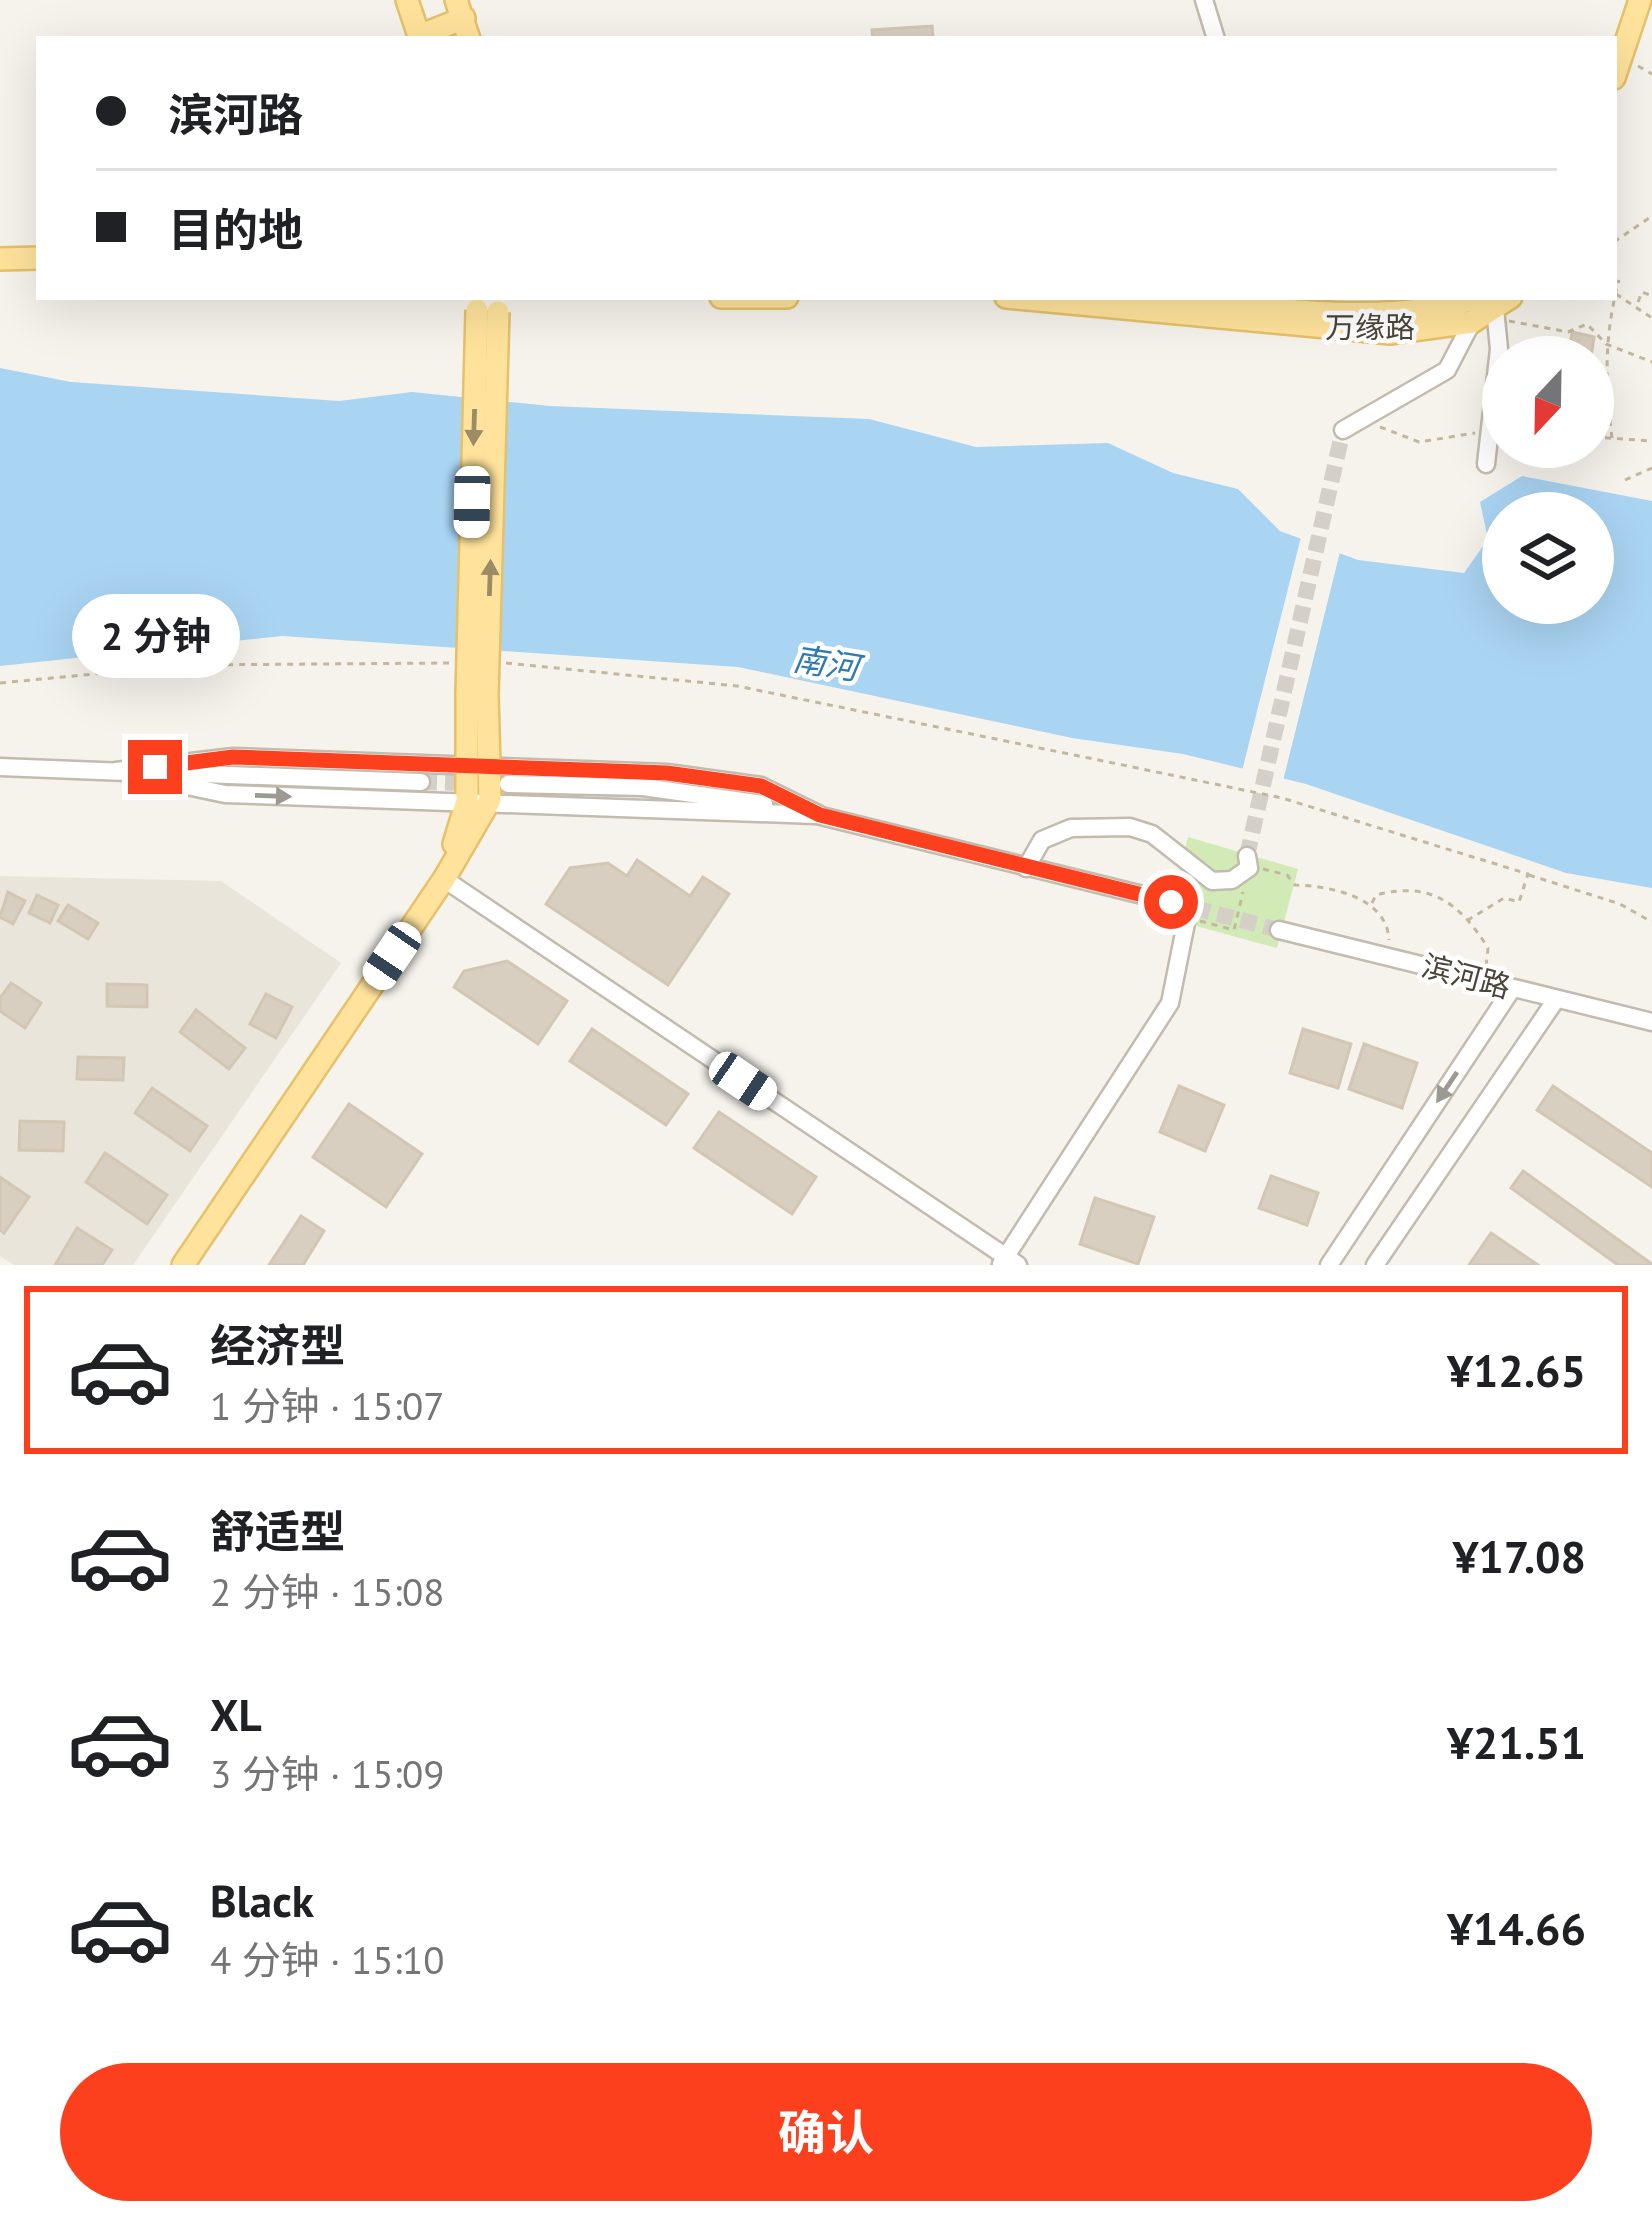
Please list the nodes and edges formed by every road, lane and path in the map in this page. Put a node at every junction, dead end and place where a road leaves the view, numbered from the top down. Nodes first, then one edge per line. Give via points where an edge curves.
1 (407, 0) edge
2 (1204, 0) edge
3 (1640, 0) edge
4 (463, 19) edge
5 (418, 36) edge
6 (424, 36) edge
7 (1215, 36) edge
8 (1617, 66) edge
9 (1652, 216) edge
10 (1617, 240) edge
11 (36, 248) edge
12 (0, 249) edge
13 (36, 258) edge
14 (0, 259) edge
15 (1619, 280) dead end
16 (1617, 287) edge
17 (1652, 296) edge
18 (1617, 298) edge
19 (1069, 300) edge
20 (1184, 300) edge
21 (1613, 300) edge
22 (487, 304) edge
23 (1638, 304) junction
24 (1495, 305) edge
25 (1301, 311) edge
26 (1652, 318) edge
27 (1472, 322) junction
28 (1494, 336) edge
29 (1599, 336) edge
30 (1607, 336) edge
31 (1614, 347) edge
32 (1652, 362) edge
33 (1343, 430) joint
34 (1482, 432) edge
35 (1614, 438) edge
36 (1652, 441) edge
37 (1652, 467) edge
38 (1625, 480) dead end
39 (459, 663) dead end
40 (504, 663) dead end
41 (0, 683) edge
42 (477, 694) junction
43 (467, 766) junction
44 (0, 767) edge
45 (490, 768) junction
46 (116, 771) junction
47 (421, 782) tunnel mouth
48 (508, 784) tunnel mouth
49 (478, 800) junction
50 (820, 815) junction
51 (1248, 862) junction
52 (1026, 868) junction
53 (1528, 874) junction
54 (444, 879) junction
55 (1171, 902) tunnel mouth
56 (1372, 904) junction
57 (1186, 918) joint
58 (1468, 920) junction
59 (1652, 922) edge
60 (1280, 930) tunnel mouth
61 (1393, 957) junction
62 (1484, 982) junction
63 (1512, 989) junction
64 (1555, 1001) junction
65 (1652, 1022) edge
66 (1008, 1262) edge
67 (183, 1265) edge
68 (1329, 1265) edge
69 (1375, 1265) edge

1 - 5 main road
2 - 7 street
3 - 8 main road
4 - 6 main road
9 - 10 path
11 - 12 main road
13 - 14 main road
15 - 16 path
17 - 23 path via 1642,292
18 - 23 path
19 - 25 main road, 万缘路
20 - 25 main road, 万缘路
21 - 30 path
22 - 42 main road, bridge
23 - 26 path
24 - 25 main road, 万缘路
24 - 27 main road, 万缘路
24 - 28 street
24 - 29 path via 1568,332 1588,324
25 - 27 main road, 万缘路 via 1390,333
27 - 33 street via 1448,370
31 - 32 path
33 - 34 path via 1381,427 1419,442
35 - 36 path
37 - 38 path
39 - 41 path via 188,664
40 - 53 path via 736,686 1118,764 1282,799
42 - 43 main road
42 - 45 main road
43 - 45 street
43 - 46 street via 233,757
43 - 49 main road
44 - 46 street
45 - 49 main road
45 - 50 street via 667,773 761,786
46 - 47 street
46 -> 49 street via 226,794
48 - 50 street via 643,787
49 - 50 street
49 - 54 main road
50 - 52 street
51 - 52 street via 1232,880 1212,880 1152,834 1108,826 1042,840
51 - 56 path via 1295,885
51 - 57 path via 1234,930
52 - 55 street
53 - 58 path via 1520,902 1504,898
53 - 59 path
54 - 66 street
54 - 67 main road
56 - 58 path via 1376,895 1407,887 1450,902
56 - 61 path via 1388,921
57 - 66 street via 1171,1003
58 - 62 path via 1488,948
60 - 61 street, 滨河路
61 - 62 street, 滨河路
62 - 63 street, 滨河路
63 - 64 street, 滨河路
63 -> 68 street
64 - 65 street, 滨河路
64 - 69 street

